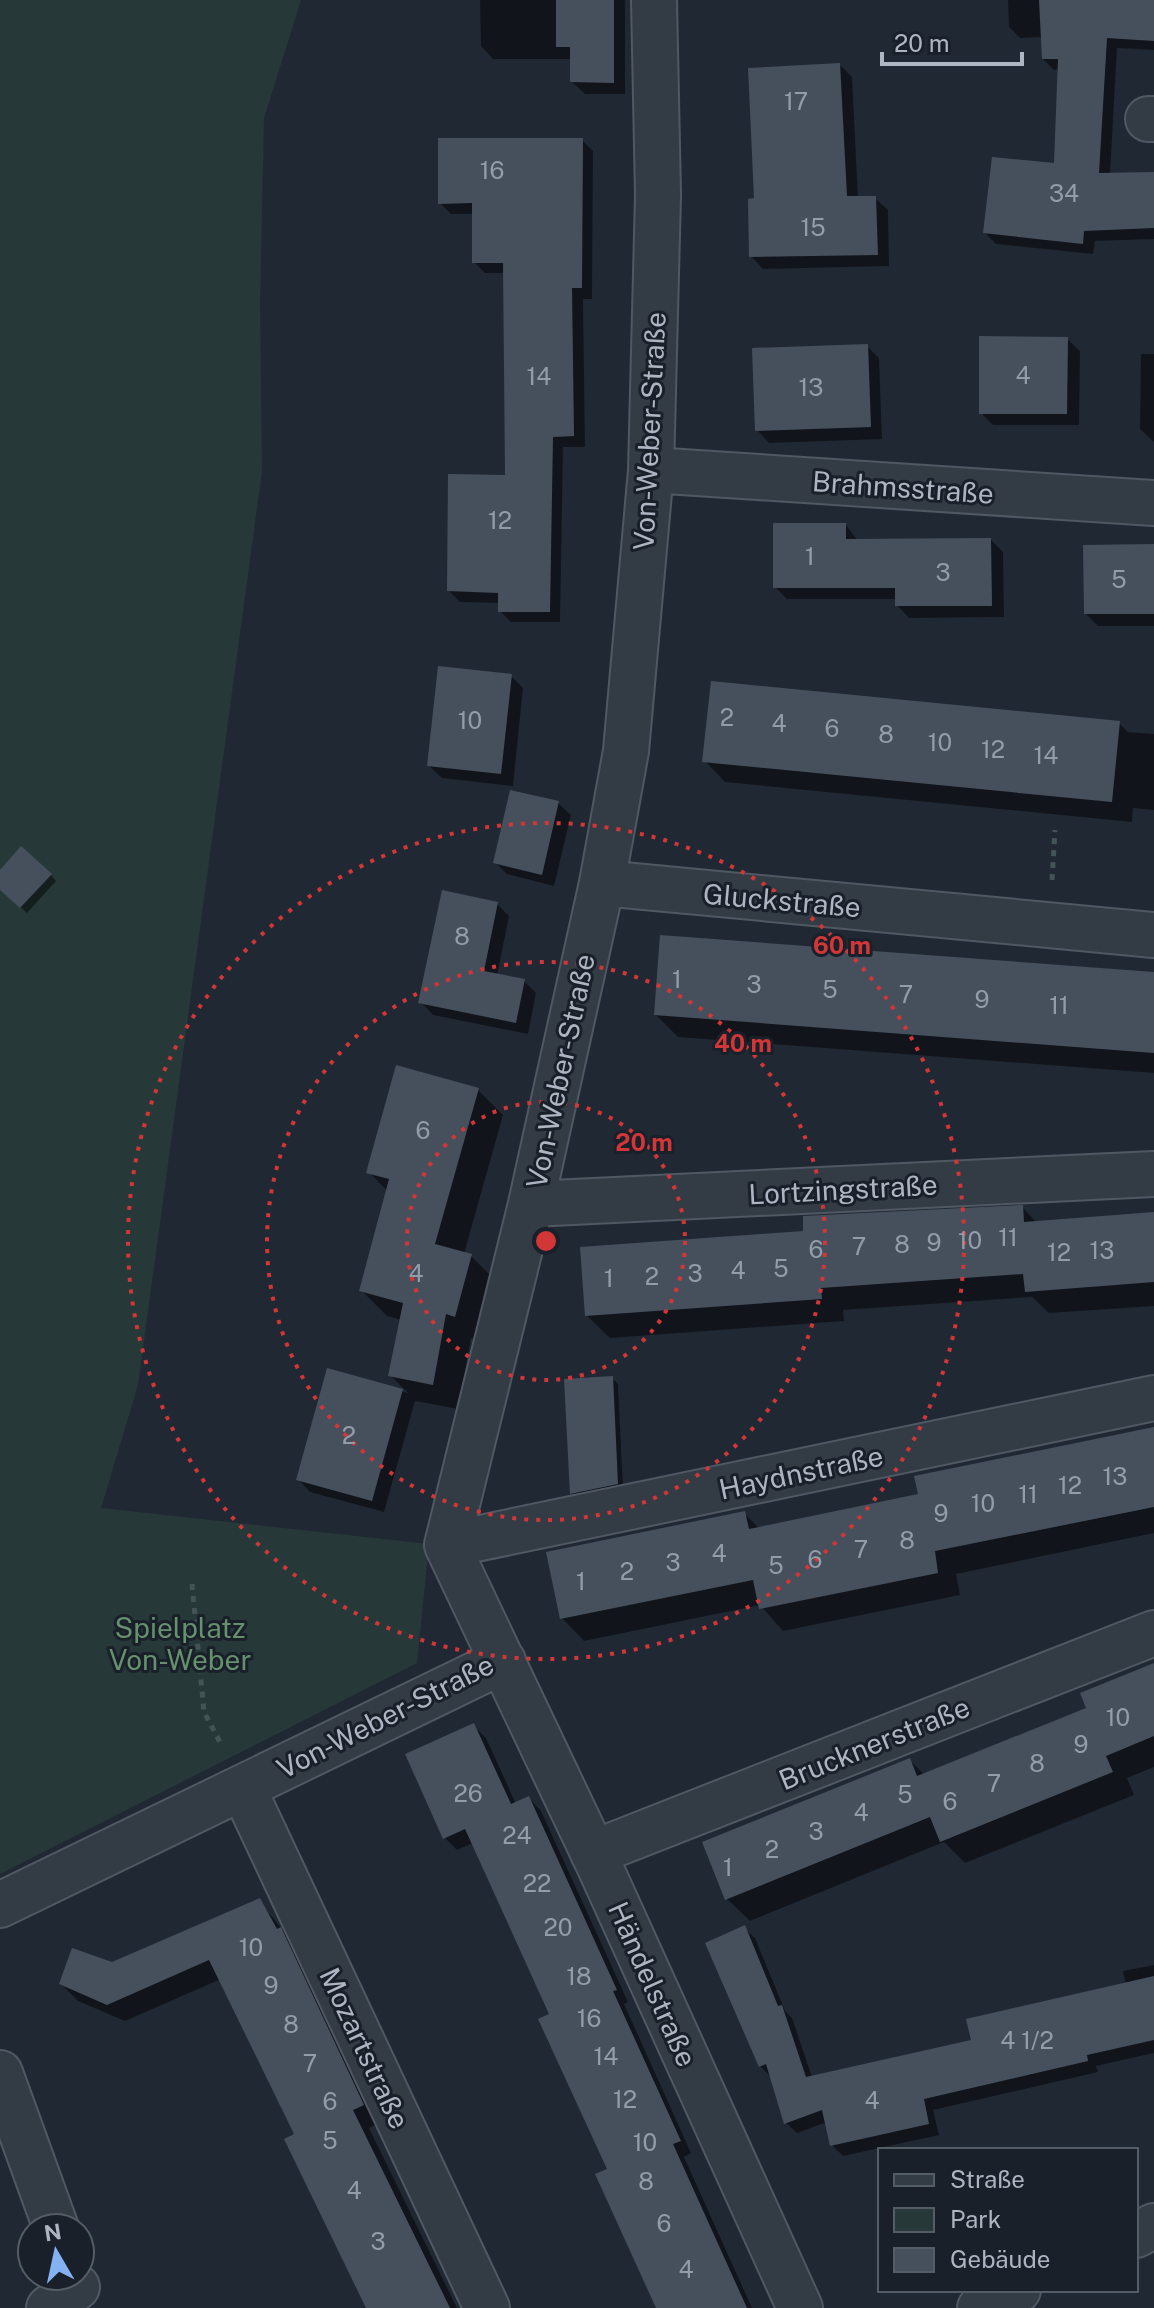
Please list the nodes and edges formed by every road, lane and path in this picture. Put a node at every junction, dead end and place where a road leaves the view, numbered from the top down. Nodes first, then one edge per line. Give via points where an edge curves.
1 (654, 0) edge
2 (651, 470) junction
3 (1154, 503) edge
4 (602, 883) junction
5 (1154, 935) edge
6 (1154, 1174) edge
7 (531, 1204) junction
8 (1154, 1398) edge
9 (447, 1545) junction
10 (192, 1584) dead end
11 (1154, 1633) edge
12 (503, 1661) junction
13 (243, 1788) junction
14 (593, 1853) junction
15 (0, 1905) edge
16 (0, 2073) edge
17 (50, 2212) edge
18 (1014, 2292) edge
19 (487, 2308) edge
20 (800, 2308) edge
21 (980, 2308) edge

1 - 2 street, Von-Weber-Straße via 658,195
2 - 3 street, Brahmsstraße
2 - 4 street, Von-Weber-Straße via 626,751
4 - 5 street, Gluckstraße
4 - 7 street, Von-Weber-Straße
6 - 7 street, Lortzingstraße
7 - 9 street, Von-Weber-Straße
8 - 9 street, Haydnstraße
9 - 12 street, Von-Weber-Straße
10 - 13 path via 204,1712
11 - 14 street, Brucknerstraße
12 - 13 street, Von-Weber-Straße
12 - 14 street, Händelstraße
13 - 15 street, Von-Weber-Straße
13 - 19 street, Mozartstraße
14 - 20 street, Händelstraße
16 - 17 street
18 - 21 street

